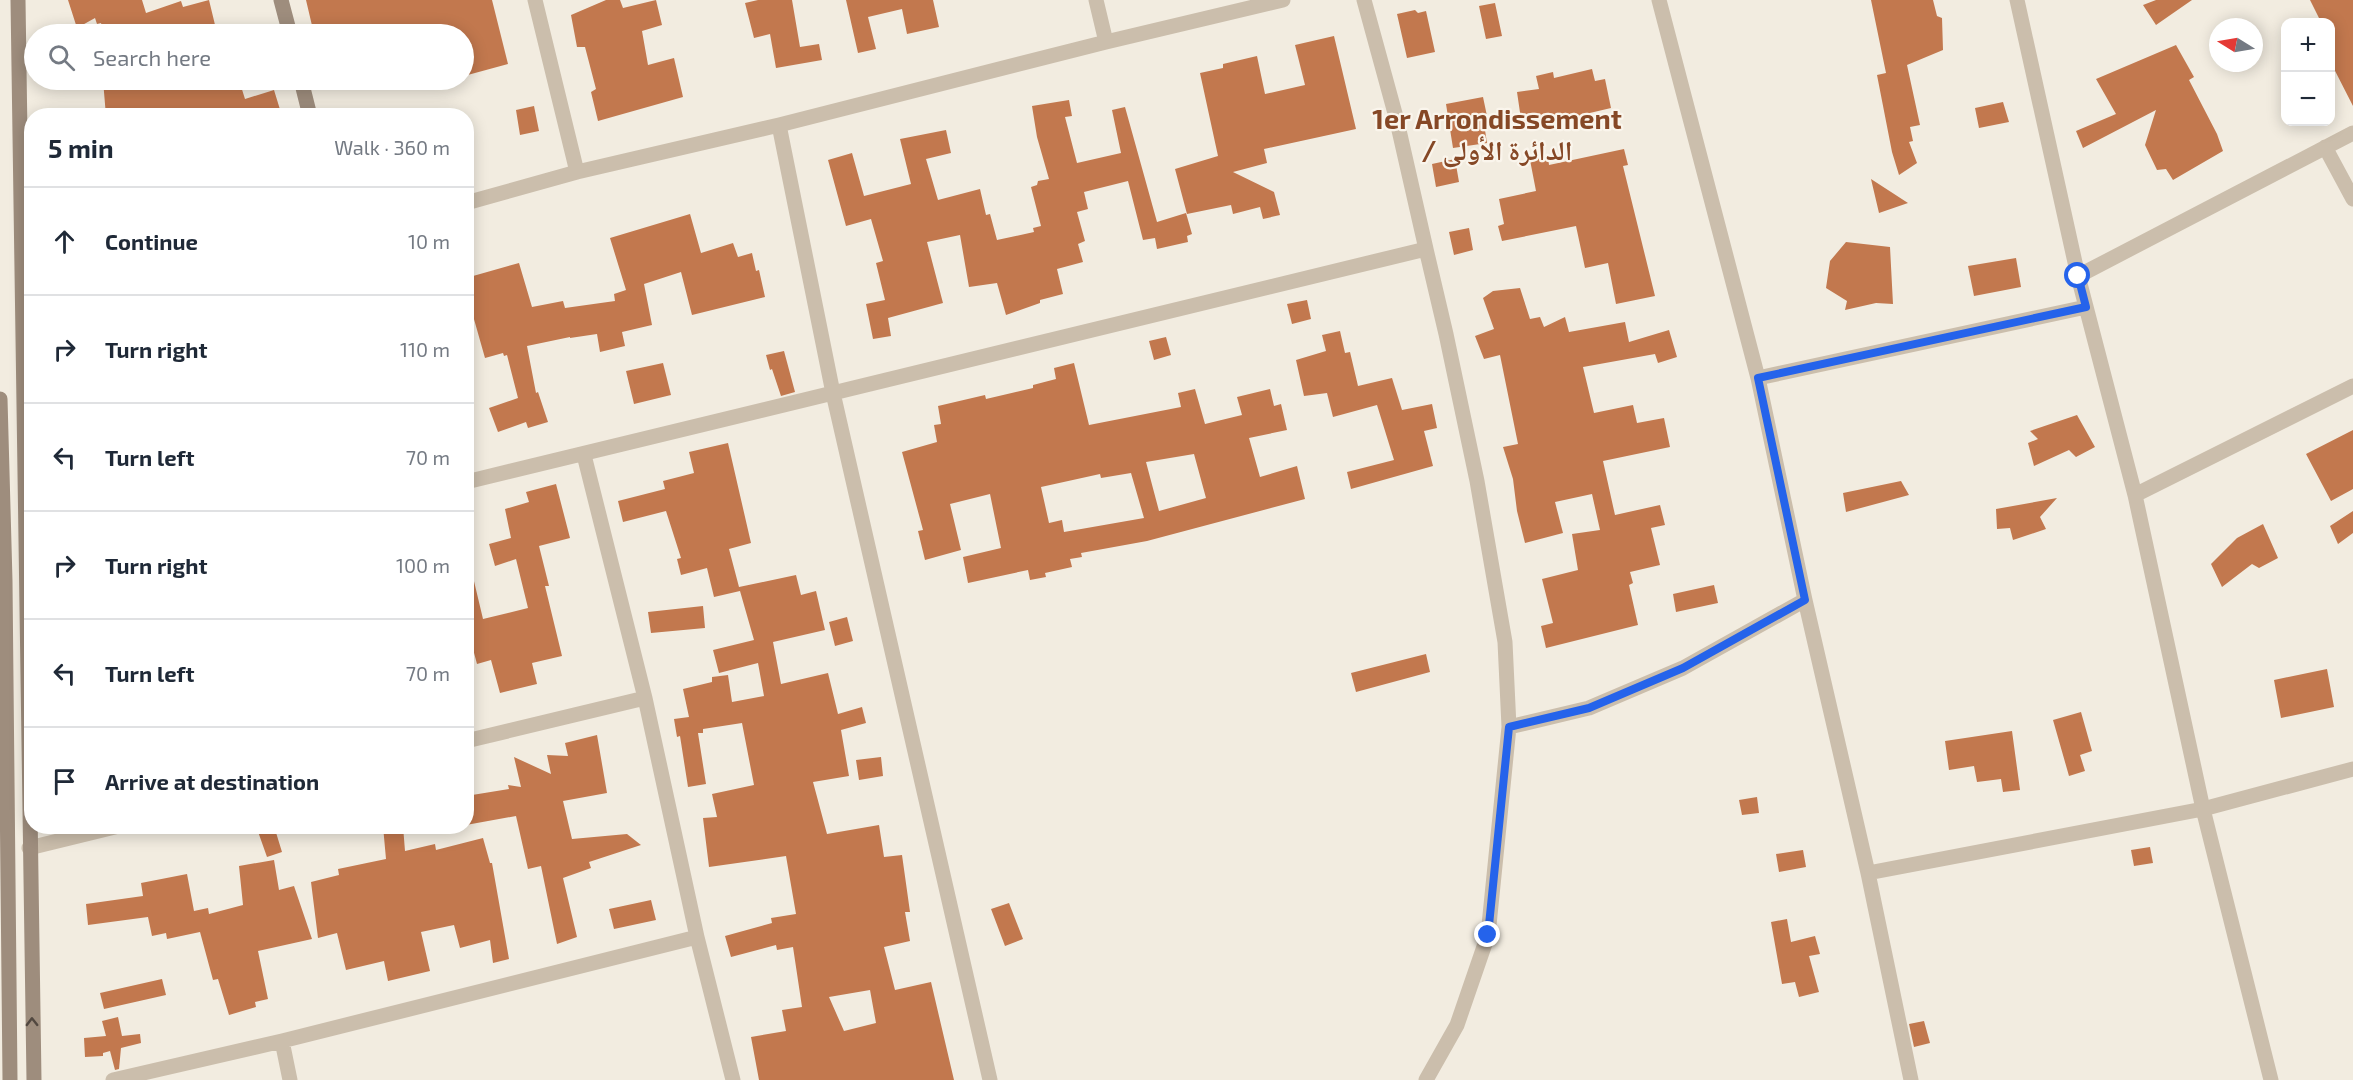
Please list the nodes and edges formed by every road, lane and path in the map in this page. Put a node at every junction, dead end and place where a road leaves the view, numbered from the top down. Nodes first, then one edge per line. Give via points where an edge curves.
1 (18, 0) edge
2 (281, 0) edge
3 (535, 0) edge
4 (1096, 0) edge
5 (1283, 0) edge
6 (1364, 0) edge
7 (1659, 0) edge
8 (2017, 0) edge
9 (287, 24) edge
10 (1106, 42) junction
11 (304, 90) edge
12 (308, 108) edge
13 (779, 125) junction
14 (2353, 133) edge
15 (2325, 147) junction
16 (577, 172) junction
17 (2353, 199) edge
18 (474, 201) edge
19 (24, 202) edge
20 (1426, 249) junction
21 (2078, 276) junction
22 (2086, 307) junction
23 (1758, 378) junction
24 (2353, 386) edge
25 (833, 393) junction
26 (0, 399) edge
27 (584, 455) junction
28 (474, 480) edge
29 (2135, 495) junction
30 (1805, 600) junction
31 (645, 698) junction
32 (1509, 727) junction
33 (474, 739) edge
34 (2353, 769) edge
35 (2203, 809) junction
36 (29, 834) edge
37 (88, 834) edge
38 (29, 849) junction
39 (1868, 873) junction
40 (697, 937) junction
41 (282, 1041) junction
42 (10, 1080) edge
43 (34, 1080) edge
44 (113, 1080) edge
45 (290, 1080) edge
46 (733, 1080) edge
47 (990, 1080) edge
48 (1426, 1080) edge
49 (1911, 1080) edge
50 (2271, 1080) edge

1 - 19 street
2 - 9 street
3 - 16 street
4 - 10 street
5 - 10 street
6 - 20 street
7 - 23 street
8 - 21 street
10 - 13 street
11 - 12 street
13 - 16 street
13 - 25 street
14 - 15 street
15 - 17 street
15 - 21 street
16 - 18 street
20 - 25 street
20 - 32 street via 1481,504 1505,642
21 - 22 street
22 - 23 street
22 - 29 street
23 - 30 street
24 - 29 street
25 - 27 street
25 - 47 street
26 - 42 street
27 - 28 street
27 - 31 street
29 - 35 street
30 - 32 street via 1683,668 1589,708
30 - 39 street
31 - 33 street
31 - 40 street
32 - 48 street via 1488,935 1457,1025
34 - 35 street
35 - 39 street
35 - 50 street
36 - 38 street
37 - 38 street
43 -> 38 street
39 - 49 street
40 - 41 street
40 - 46 street
41 - 44 street
41 - 45 street

